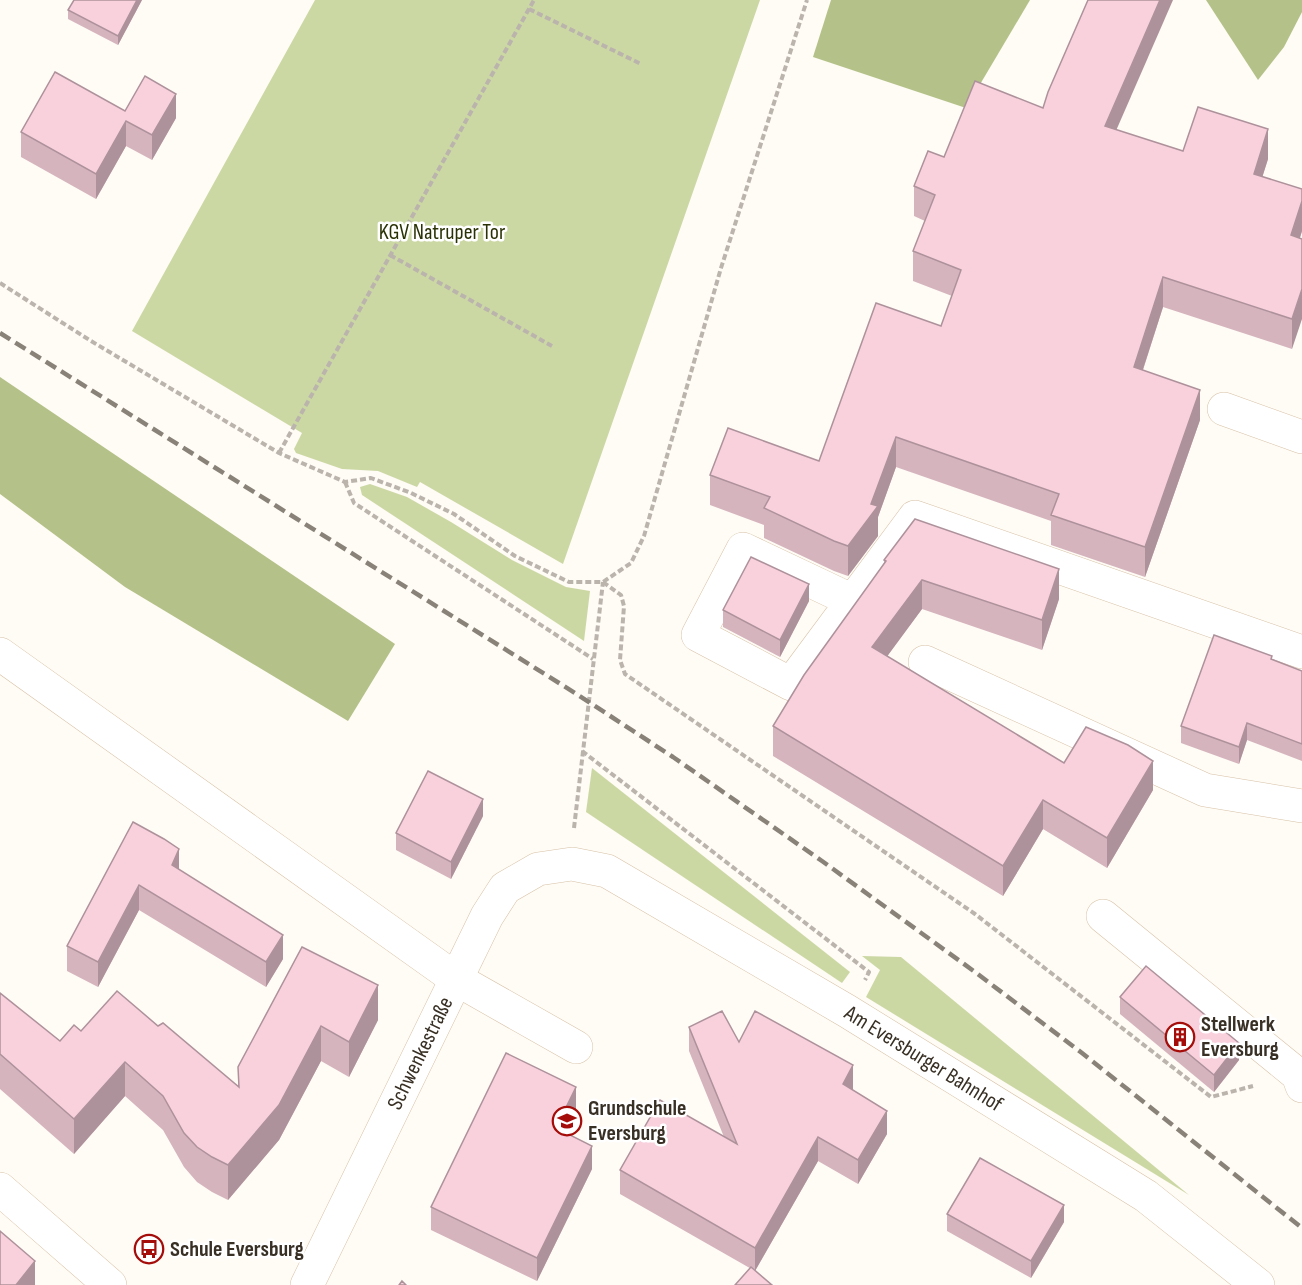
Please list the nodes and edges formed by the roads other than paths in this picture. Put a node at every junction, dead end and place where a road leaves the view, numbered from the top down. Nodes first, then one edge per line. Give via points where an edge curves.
1 (1224, 409) dead end
2 (1302, 437) edge
3 (853, 601) junction
4 (1302, 652) edge
5 (0, 654) edge
6 (925, 662) dead end
7 (1302, 806) edge
8 (572, 864) joint
9 (1103, 916) dead end
10 (456, 979) junction
11 (576, 1047) dead end
12 (1301, 1078) edge
13 (0, 1189) edge
14 (110, 1285) edge
15 (307, 1285) edge
16 (1258, 1285) edge

1 - 2 street
3 - 3 street via 743,549 699,635 791,684
3 - 4 street via 915,517
5 - 10 street
6 - 7 street via 1205,790
8 - 10 street, Schwenkestraße via 538,869 505,888 486,916
8 - 16 street, Am Eversburger Bahnhof via 607,871 847,1011 1146,1196
9 - 12 street
10 - 11 street
10 - 15 street, Schwenkestraße
13 - 14 street

